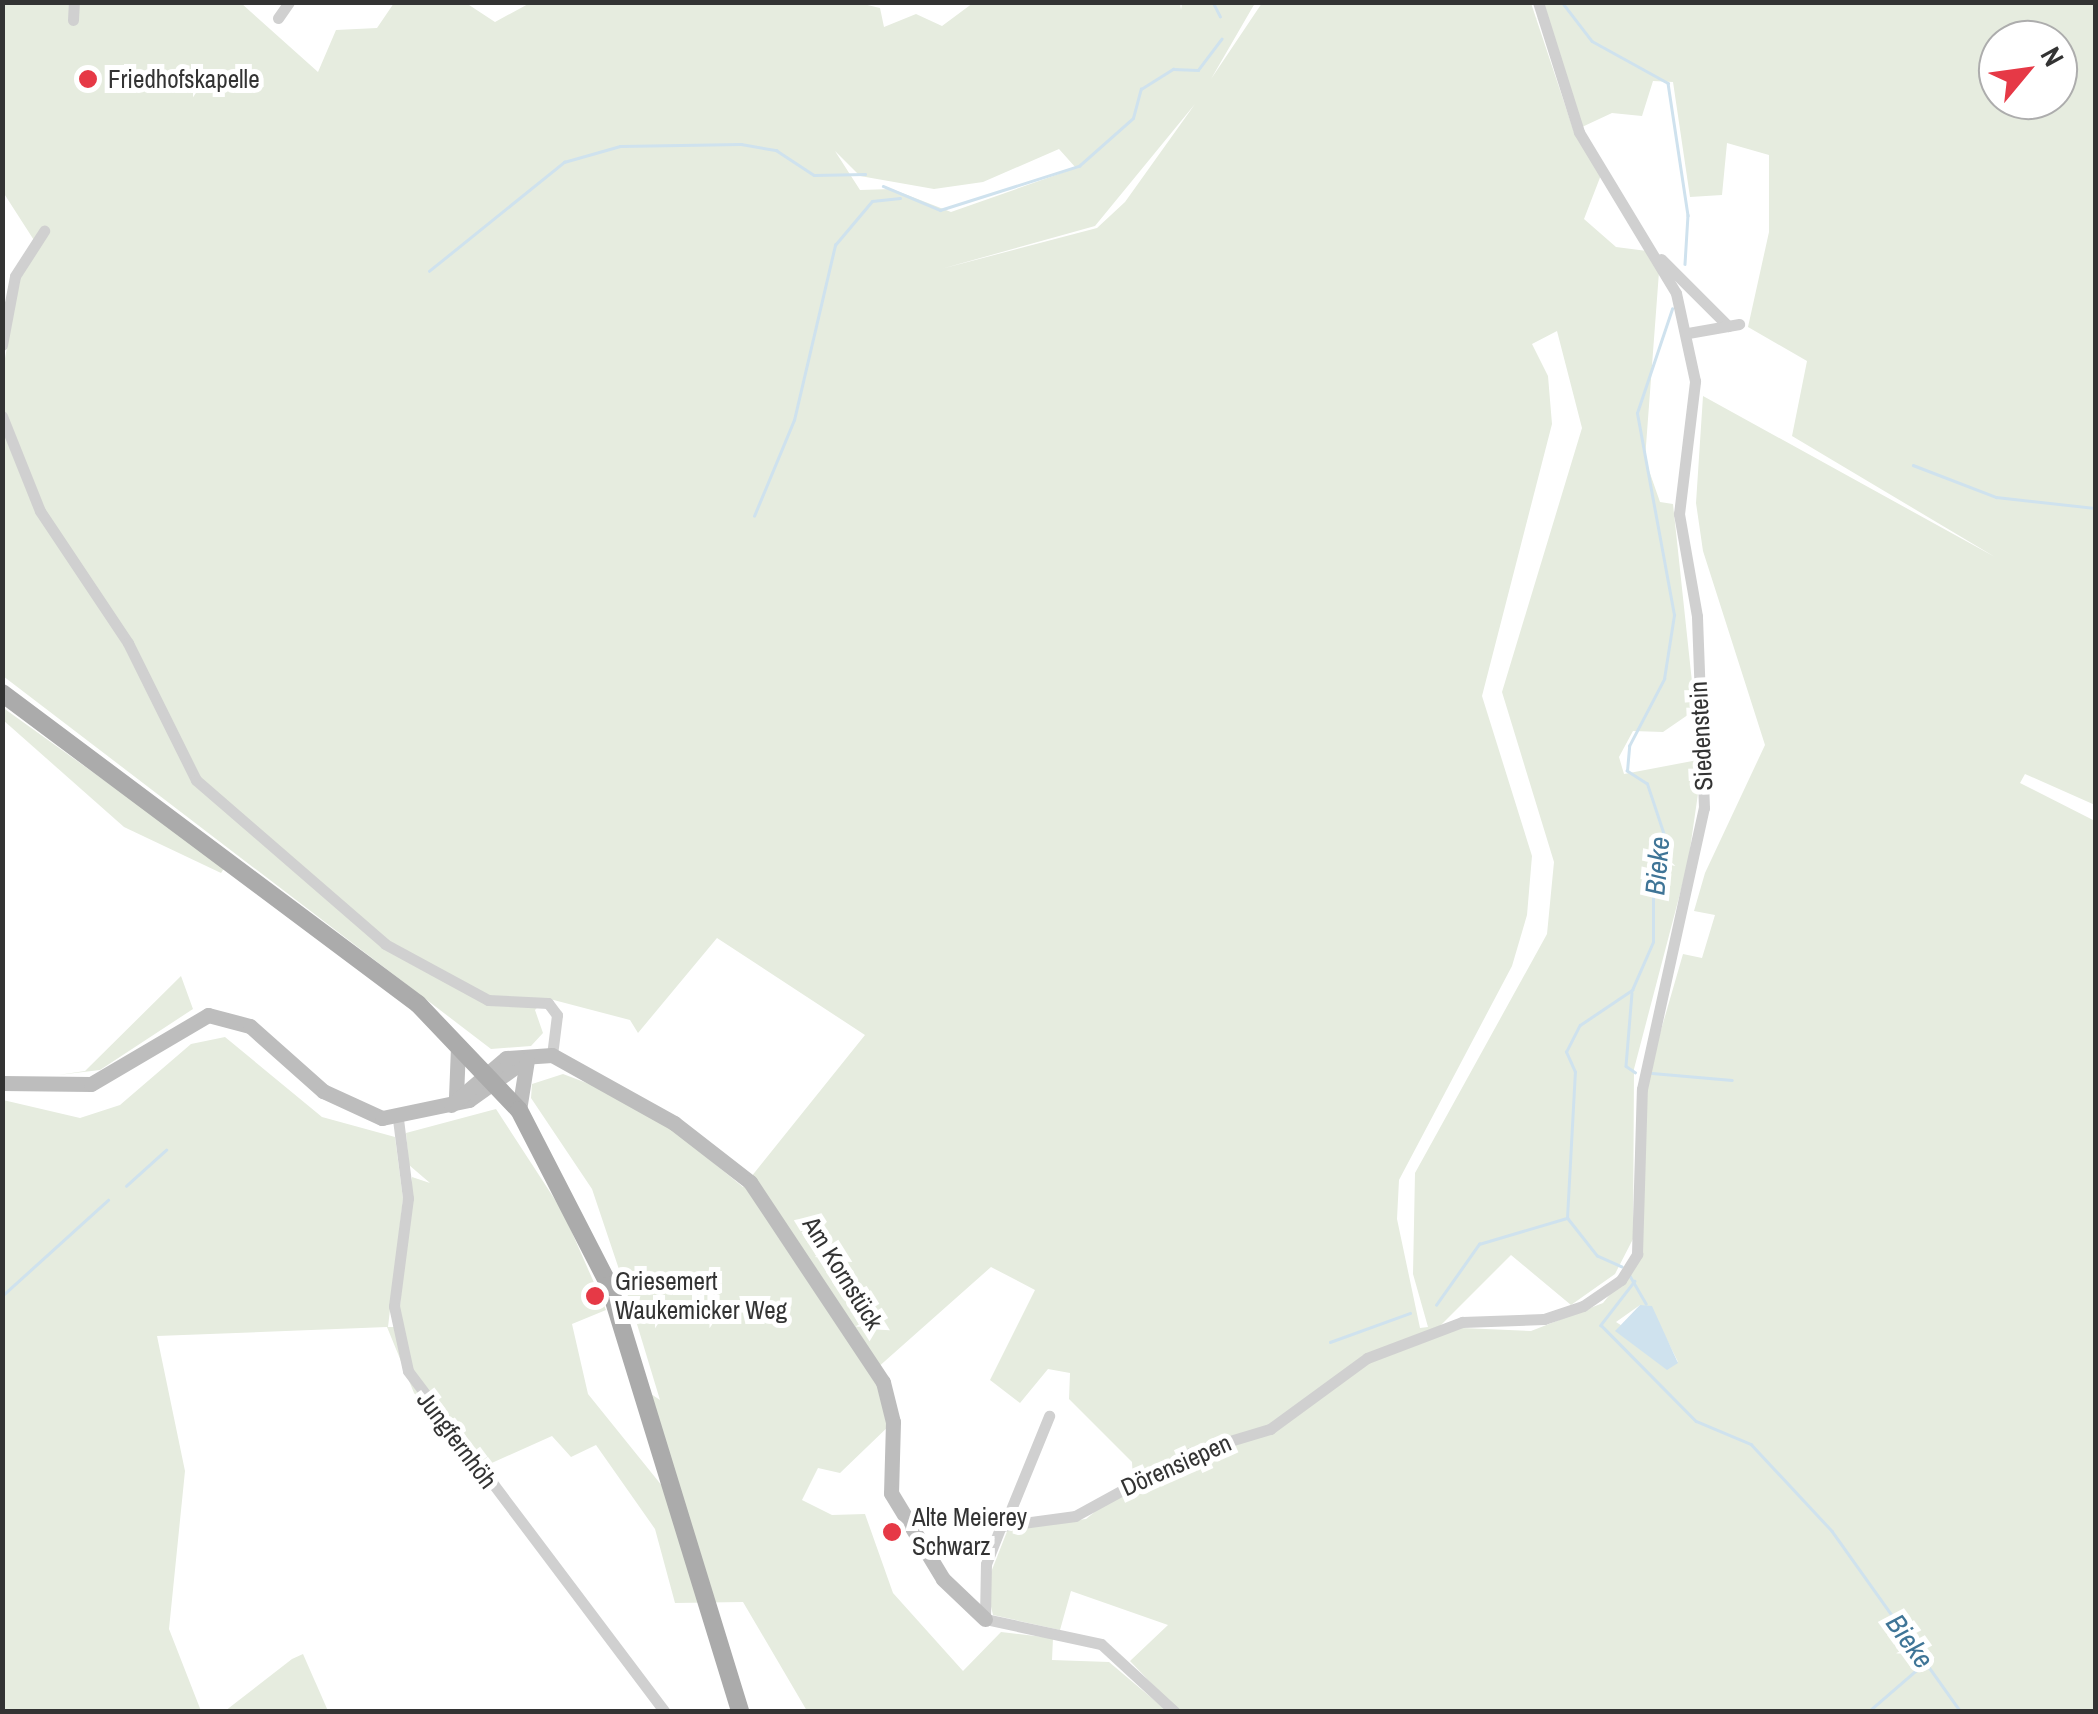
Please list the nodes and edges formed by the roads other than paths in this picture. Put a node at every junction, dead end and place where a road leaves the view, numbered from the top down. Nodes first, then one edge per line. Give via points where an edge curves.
1 (74, 2) edge
2 (289, 2) edge
3 (1538, 2) edge
4 (278, 18) dead end
5 (72, 20) dead end
6 (44, 231) dead end
7 (1661, 259) junction
8 (1688, 333) junction
9 (2, 345) edge
10 (2, 416) edge
11 (2, 693) edge
12 (456, 1038) junction
13 (552, 1055) junction
14 (529, 1056) junction
15 (492, 1076) junction
16 (2, 1082) edge
17 (451, 1105) junction
18 (519, 1110) junction
19 (398, 1120) junction
20 (1562, 1314) joint
21 (1050, 1416) dead end
22 (1005, 1524) junction
23 (985, 1618) junction
24 (664, 1712) edge
25 (740, 1712) edge
26 (1176, 1712) edge

1 - 5 street
2 - 4 street
3 - 7 street, Siedenstein via 1579,132
6 - 9 street via 15,276
7 - 8 street, Siedenstein
7 - 8 street via 1734,325
8 - 20 street, Siedenstein via 1695,381 1679,514 1706,765 1694,863 1642,1089 1637,1254 1621,1280
10 - 13 street via 40,511 128,643 196,780 385,944 488,1000 548,1003 558,1015
11 - 12 main road
12 - 15 main road
12 - 17 street via 464,1074
13 - 14 street
13 - 23 street, Am Kornstück via 713,1152 791,1232 890,1399 891,1493 943,1579
14 - 15 street
14 - 18 street
15 - 17 street
15 - 18 main road
16 - 19 street via 91,1084 182,1023 220,1015 250,1026 342,1104
17 - 19 street
18 - 25 main road via 609,1285
19 - 24 street, Jungfernhöh via 408,1198 394,1306 408,1371
20 - 22 street, Dörensiepen via 1454,1325 1367,1358 1270,1429 1200,1448 1074,1516
21 - 22 street
22 - 23 street via 986,1564
23 - 26 street via 1102,1644

